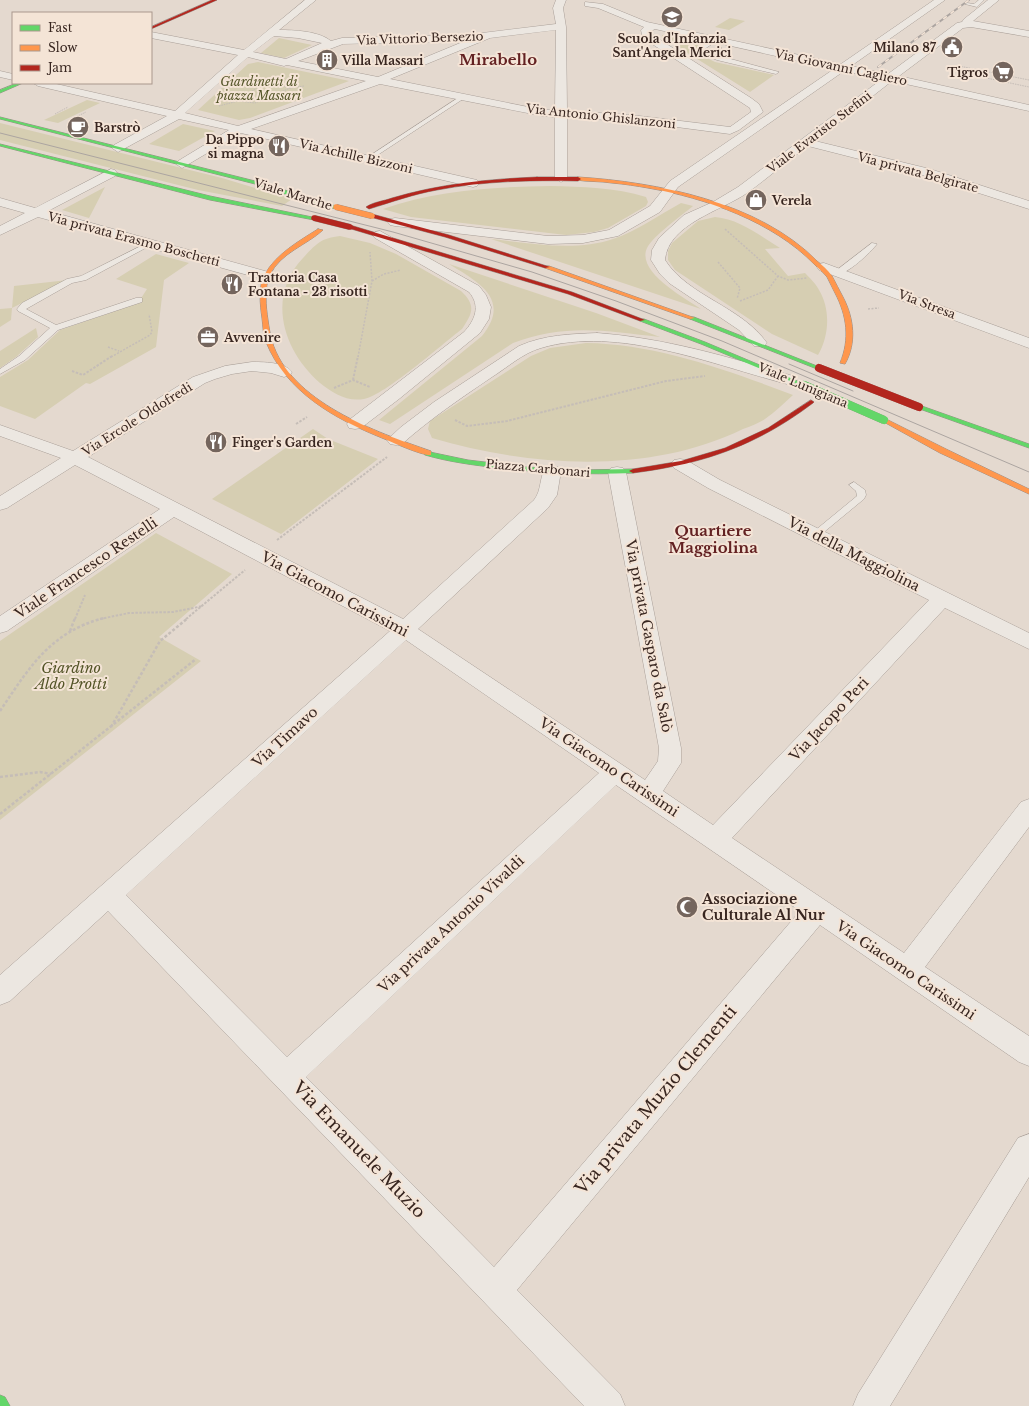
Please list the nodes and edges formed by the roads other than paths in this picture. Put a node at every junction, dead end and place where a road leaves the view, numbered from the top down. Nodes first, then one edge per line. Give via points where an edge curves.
1 (215, 0) edge
2 (311, 0) edge
3 (605, 0) edge
4 (940, 0) edge
5 (982, 0) edge
6 (994, 0) edge
7 (568, 3) edge
8 (588, 4) junction
9 (967, 4) dead end
10 (561, 24) junction
11 (968, 24) junction
12 (654, 26) junction
13 (152, 28) edge
14 (268, 34) junction
15 (1029, 34) edge
16 (152, 36) edge
17 (486, 36) junction
18 (717, 44) junction
19 (326, 46) junction
20 (708, 54) junction
21 (245, 55) junction
22 (284, 63) junction
23 (844, 67) junction
24 (776, 72) dead end
25 (0, 74) edge
26 (12, 77) edge
27 (890, 78) junction
28 (377, 81) junction
29 (20, 84) edge
30 (42, 84) edge
31 (0, 92) edge
32 (461, 98) junction
33 (1029, 108) edge
34 (562, 114) junction
35 (177, 115) junction
36 (0, 118) edge
37 (240, 129) junction
38 (730, 131) junction
39 (806, 142) junction
40 (0, 145) edge
41 (118, 148) junction
42 (368, 159) junction
43 (182, 164) junction
44 (111, 174) junction
45 (561, 178) junction
46 (684, 178) junction
47 (473, 183) junction
48 (667, 191) junction
49 (0, 202) edge
50 (718, 205) junction
51 (1029, 205) edge
52 (369, 207) dead end
53 (36, 212) junction
54 (395, 222) junction
55 (320, 230) dead end
56 (0, 231) edge
57 (380, 235) junction
58 (152, 243) junction
59 (874, 244) dead end
60 (824, 267) junction
61 (840, 272) junction
62 (267, 276) junction
63 (585, 278) joint
64 (570, 293) joint
65 (139, 300) road end
66 (55, 328) junction
67 (759, 342) junction
68 (1029, 343) edge
69 (843, 363) dead end
70 (0, 372) edge
71 (284, 372) junction
72 (798, 383) junction
73 (811, 402) dead end
74 (356, 424) junction
75 (0, 430) edge
76 (396, 440) junction
77 (1029, 446) edge
78 (76, 458) junction
79 (680, 464) junction
80 (552, 471) junction
81 (617, 472) junction
82 (854, 485) dead end
83 (1029, 492) edge
84 (0, 504) edge
85 (172, 510) junction
86 (814, 535) junction
87 (942, 599) junction
88 (0, 626) edge
89 (404, 629) junction
90 (1029, 642) edge
91 (615, 772) junction
92 (648, 794) junction
93 (1029, 809) edge
94 (715, 840) junction
95 (109, 895) junction
96 (817, 909) junction
97 (908, 970) junction
98 (0, 992) edge
99 (1029, 1052) edge
100 (287, 1076) junction
101 (1029, 1149) edge
102 (495, 1291) junction
103 (0, 1402) edge
104 (3, 1406) edge
105 (608, 1406) edge
106 (870, 1406) edge

1 - 13 main road
2 - 14 street
3 - 8 street
3 - 12 street, Via Giovanni Cagliero
4 - 23 street
5 - 9 lane via 975,6
6 - 11 street, Viale Evaristo Stefini via 967,21
7 - 8 street
7 - 10 street
8 - 12 street, Via Giovanni Cagliero
10 - 17 street, Via Vittorio Bersezio
10 - 34 street
11 - 15 street
11 - 27 street, Viale Evaristo Stefini via 960,25
12 - 18 street, Via Giovanni Cagliero
12 - 38 street via 646,30 650,38 755,106 757,112
14 - 19 street via 282,33 320,39 327,42
14 - 21 street
16 - 21 street, Via Antonio Ghislanzoni
17 - 19 street, Via Vittorio Bersezio via 348,41
17 - 28 street
18 - 20 lane
18 - 20 lane via 703,47 700,52
18 - 23 street, Via Giovanni Cagliero
19 - 22 street, Via Vittorio Bersezio
20 - 24 lane via 719,59
21 - 22 street, Via Antonio Ghislanzoni
21 - 35 street
22 - 28 street, Via Antonio Ghislanzoni
23 - 27 street, Via Giovanni Cagliero
23 - 46 street
25 - 26 street
27 - 33 street, Via Giovanni Cagliero
27 - 39 street, Viale Evaristo Stefini
28 - 32 street, Via Antonio Ghislanzoni
28 - 37 street
29 - 31 main road
30 - 35 street, Via Achille Bizzoni
32 - 34 street, Via Antonio Ghislanzoni
32 - 42 lane
34 - 38 street, Via Antonio Ghislanzoni via 631,118
34 - 45 street
35 - 37 street, Via Achille Bizzoni
35 - 41 street
36 - 41 main road, Viale Marche
37 - 42 street, Via Achille Bizzoni
37 - 43 street
38 - 46 street via 688,160
39 - 50 street, Viale Evaristo Stefini
39 - 51 street, Via privata Belgirate via 934,174
40 - 44 main road, Viale Marche
41 - 43 main road, Viale Marche
42 - 47 street, Via Achille Bizzoni
43 - 54 main road, Viale Marche, bridge
44 - 53 street
44 - 57 main road, Viale Marche, bridge
45 - 47 main road
45 - 48 main road via 612,182
46 - 48 street
47 - 52 main road via 420,190
48 - 50 main road
48 - 54 street via 655,209 623,227 599,237 583,239 548,240
49 - 53 street, Via privata Erasmo Boschetti
50 - 60 main road via 766,225 797,244
50 - 67 street via 689,218 664,241 659,250 658,260 674,280 744,327
53 - 56 street
53 - 58 street, Via privata Erasmo Boschetti
54 - 63 main road, Viale Marche
55 - 62 main road via 293,248
57 - 64 main road, Viale Marche
57 - 74 street via 474,289 483,302 483,315 479,325 469,335
58 - 62 street, Via privata Erasmo Boschetti
58 - 66 lane via 83,278 70,281 21,309
59 - 61 lane
60 - 61 street, Via Stresa
60 - 69 main road via 836,283 848,314 850,333 847,356
61 - 68 street, Via Stresa
62 - 71 main road, Piazza Carbonari via 263,311 266,332 270,348
63 - 67 main road, Viale Lunigiana
64 - 72 main road, Viale Lunigiana via 703,343
65 - 66 lane
66 - 70 lane via 22,358
67 - 77 main road, Viale Lunigiana, bridge via 872,390
71 - 74 main road, Piazza Carbonari via 314,401
71 - 78 street, Via Ercole Oldofredi via 271,367 238,367 199,380
72 - 76 street via 668,348 626,340 555,340 516,354 430,410
72 - 83 main road, Viale Lunigiana, bridge via 884,420
73 - 79 main road, Piazza Carbonari via 793,418 761,435 724,451
74 - 76 main road, Piazza Carbonari
75 - 78 street, Via Giacomo Carissimi
76 - 80 main road, Piazza Carbonari via 445,458
78 - 84 street, Via Ercole Oldofredi
78 - 85 street, Via Giacomo Carissimi
79 - 81 main road, Piazza Carbonari
79 - 86 street, Via della Maggiolina
80 - 81 main road, Piazza Carbonari
80 - 89 street, Via Timavo via 548,495 541,504
81 - 92 street, Via privata Gasparo da Salò via 670,748 669,763
82 - 86 lane via 860,488 861,497
85 - 88 street, Viale Francesco Restelli
85 - 89 street, Via Giacomo Carissimi
86 - 87 street, Via della Maggiolina
87 - 90 street, Via della Maggiolina
87 - 94 street, Via Jacopo Peri
89 - 91 street, Via Giacomo Carissimi
89 - 95 street, Via Timavo
91 - 92 street, Via Giacomo Carissimi
91 - 100 street, Via privata Antonio Vivaldi
92 - 94 street, Via Giacomo Carissimi
93 - 97 street
94 - 96 street, Via Giacomo Carissimi
95 - 98 street, Via Timavo
95 - 100 street, Via Emanuele Muzio
96 - 97 street, Via Giacomo Carissimi
96 - 102 street, Via privata Muzio Clementi
97 - 99 street, Via Giacomo Carissimi
100 - 102 street, Via Emanuele Muzio
101 - 106 street
102 - 105 street, Via Emanuele Muzio
103 - 104 main road

